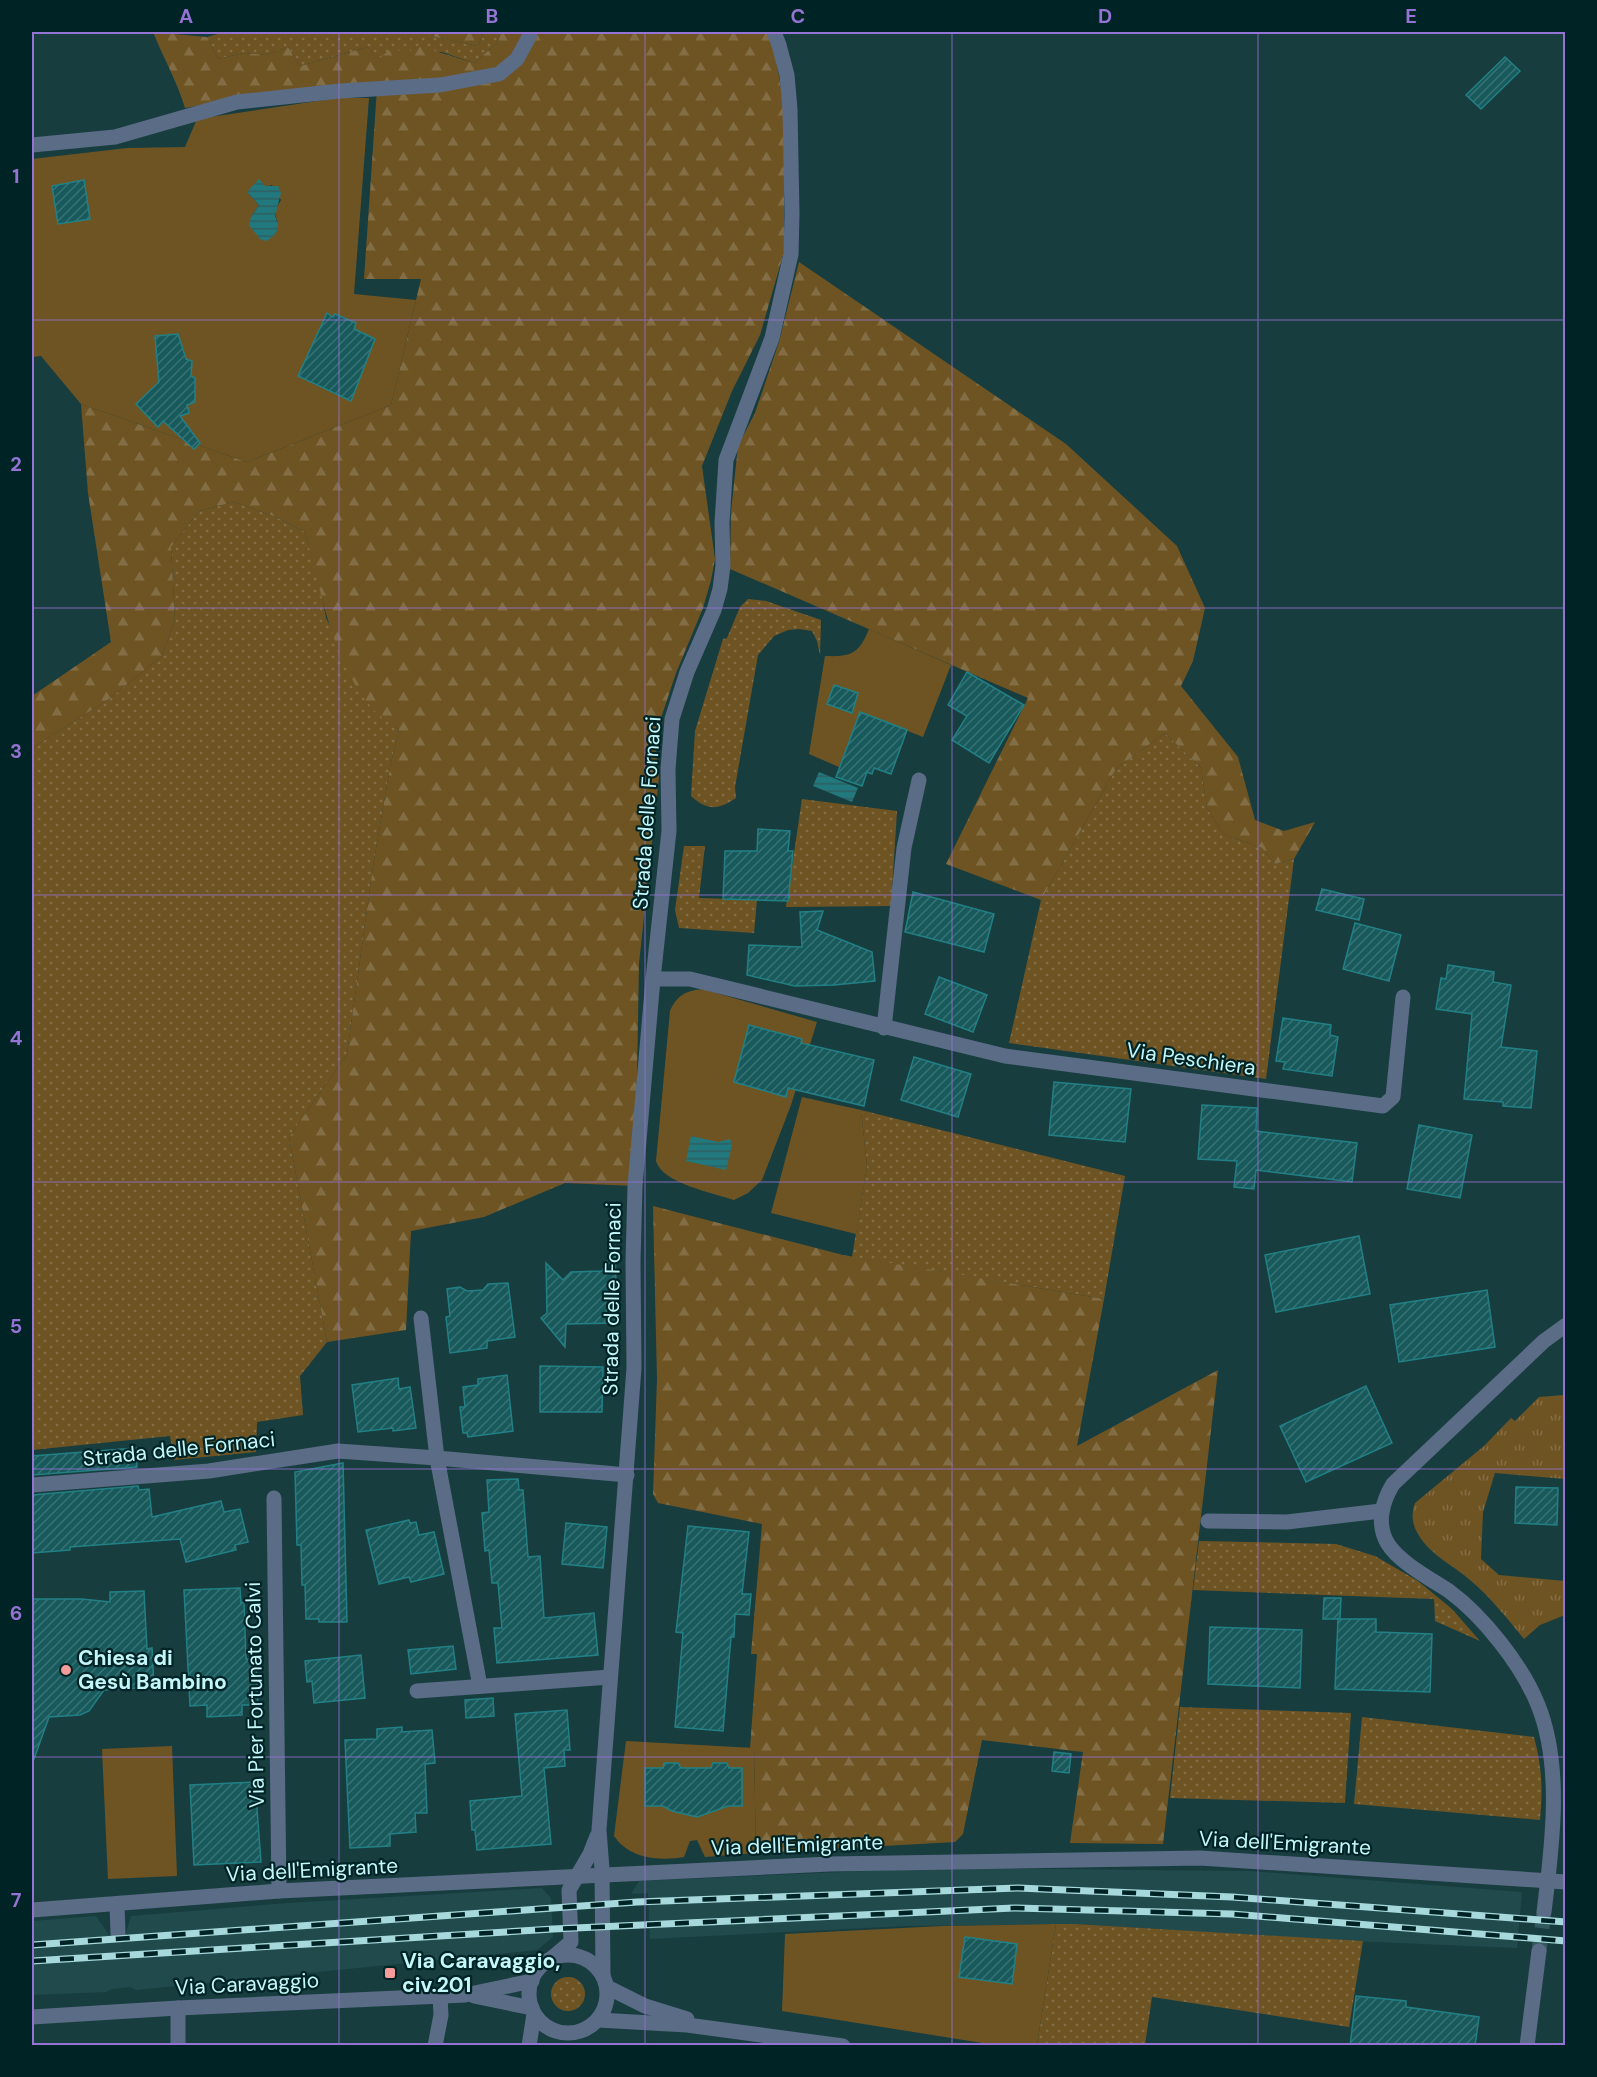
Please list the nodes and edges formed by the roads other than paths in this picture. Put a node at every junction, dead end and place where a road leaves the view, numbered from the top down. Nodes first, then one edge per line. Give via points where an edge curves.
1 (530, 32) edge
2 (774, 32) edge
3 (32, 145) edge
4 (919, 780) dead end
5 (653, 979) junction
6 (1404, 998) dead end
7 (884, 1028) junction
8 (421, 1318) dead end
9 (1566, 1325) edge
10 (437, 1458) junction
11 (627, 1475) junction
12 (32, 1485) edge
13 (274, 1498) dead end
14 (1381, 1511) junction
15 (1208, 1521) dead end
16 (610, 1677) junction
17 (480, 1686) junction
18 (417, 1690) dead end
19 (599, 1830) junction
20 (602, 1876) junction
21 (575, 1877) junction
22 (1548, 1880) junction
23 (1566, 1882) edge
24 (279, 1892) junction
25 (117, 1904) junction
26 (32, 1910) edge
27 (1544, 1912) tunnel mouth
28 (118, 1934) dead end
29 (1539, 1951) tunnel mouth
30 (550, 1960) junction
31 (532, 1982) junction
32 (605, 1982) junction
33 (465, 1995) junction
34 (440, 1996) junction
35 (178, 2008) junction
36 (533, 2011) junction
37 (32, 2017) edge
38 (598, 2020) junction
39 (579, 2032) junction
40 (793, 2038) junction
41 (178, 2046) edge
42 (435, 2046) edge
43 (530, 2046) edge
44 (560, 2046) edge
45 (843, 2046) edge
46 (1527, 2046) edge

1 - 3 street via 517,59 499,74 440,85 237,102 115,137
2 - 5 street, Strada delle Fornaci via 787,75 790,109 791,254 772,338 726,460 720,589 672,719 669,831
4 - 7 street via 904,848
5 - 7 street, Via Peschiera via 690,979
5 - 11 street, Strada delle Fornaci via 635,1186 634,1368
6 - 7 street, Via Peschiera via 1393,1097 1383,1106 1005,1056
8 - 10 street
9 - 14 street via 1544,1341 1393,1484
10 - 11 street, Strada delle Fornaci
10 - 12 street, Strada delle Fornaci via 338,1451 209,1471
10 - 17 street
11 - 16 street, Strada delle Fornaci
13 - 24 street, Via Pier Fortunato Calvi
14 - 15 street via 1287,1522
14 - 22 street via 1388,1545 1452,1593 1493,1633 1538,1704 1552,1759
16 - 17 street
16 - 19 street, Strada delle Fornaci
17 - 18 street
19 - 20 street, Strada delle Fornaci
19 - 21 street, Strada delle Fornaci
20 - 21 street, Via dell'Emigrante
20 - 22 street, Via dell'Emigrante via 830,1864 1172,1858
20 - 32 street, Strada delle Fornaci
21 - 24 street, Via dell'Emigrante
21 - 30 street, Strada delle Fornaci via 569,1890 571,1942
22 - 23 street, Via dell'Emigrante
22 - 27 street
24 - 25 street, Via dell'Emigrante
25 - 26 street, Via dell'Emigrante
25 - 28 street
29 - 46 street
30 - 31 street
30 - 32 street via 563,1956 583,1958 595,1965
31 - 33 street, Via Caravaggio
31 - 36 street
32 - 38 street via 607,1999
32 - 40 street via 645,2006 688,2019
33 - 34 street, Via Caravaggio
33 - 36 street, Via Caravaggio
34 - 35 street, Via Caravaggio
34 - 42 street
35 - 37 street, Via Caravaggio
35 - 41 street
36 - 39 street via 554,2031
36 - 43 street
38 - 39 street
38 - 40 street via 687,2025
39 - 44 street
40 - 45 street

